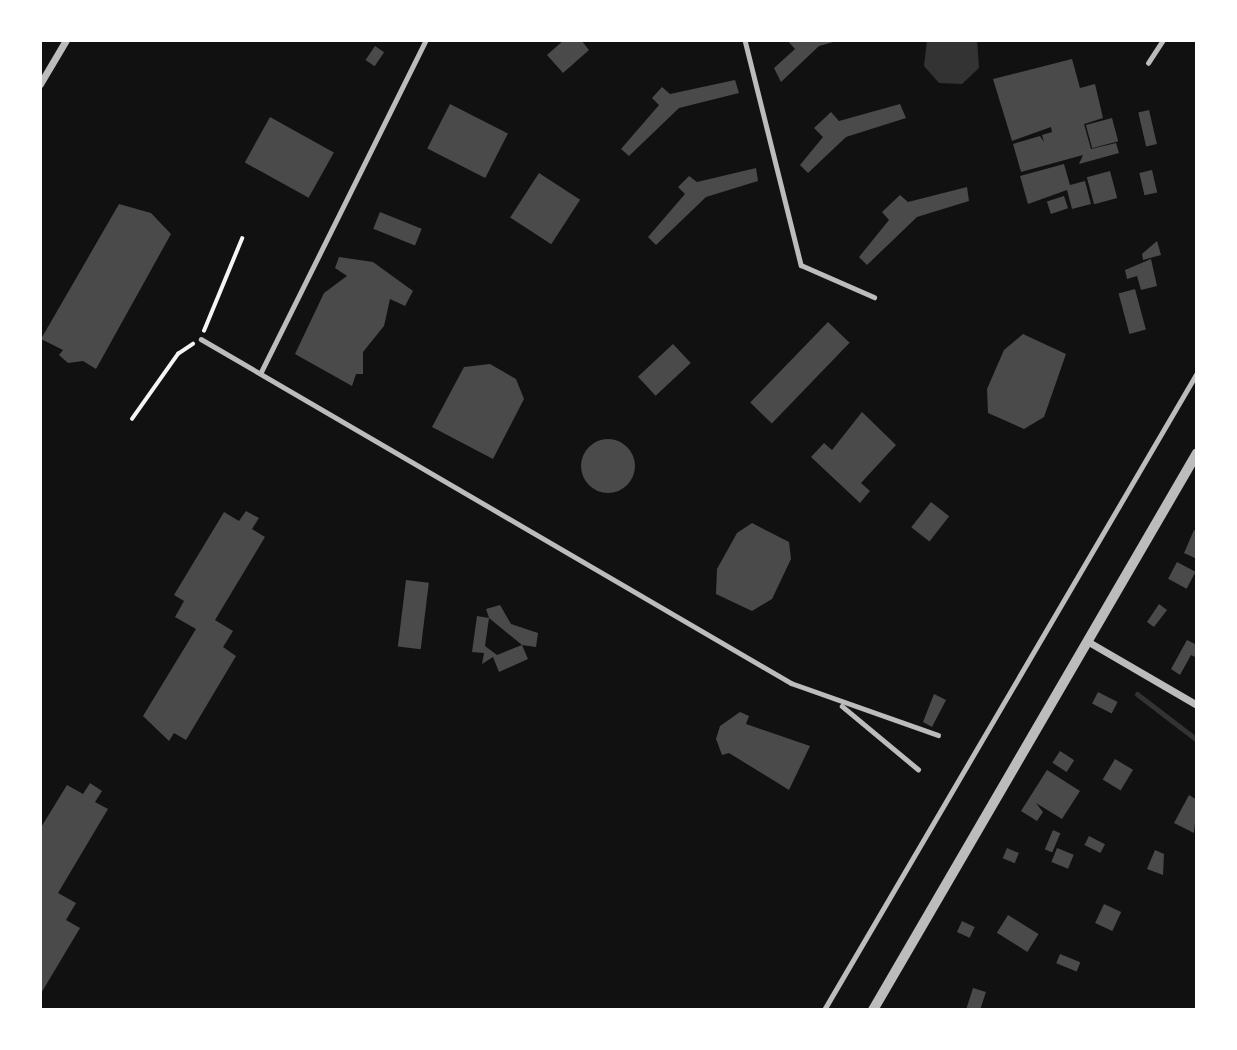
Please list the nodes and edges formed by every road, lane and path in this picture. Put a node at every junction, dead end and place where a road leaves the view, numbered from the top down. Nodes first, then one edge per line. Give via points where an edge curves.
1 (66, 40) edge
2 (426, 40) edge
3 (745, 40) edge
4 (1163, 40) edge
5 (1148, 64) dead end
6 (40, 84) edge
7 (874, 297) dead end
8 (201, 339) dead end
9 (261, 372) junction
10 (1197, 373) edge
11 (1197, 453) edge
12 (1087, 641) junction
13 (1197, 705) edge
14 (841, 706) junction
15 (938, 736) dead end
16 (918, 769) dead end
17 (824, 1010) edge
18 (873, 1010) edge

1 - 6 street
2 - 9 lane
3 - 7 lane via 801,265
4 - 5 lane
8 - 9 lane
9 - 14 lane via 736,652
10 - 17 lane
11 - 12 street
12 - 13 street
12 - 18 street
14 - 15 lane
14 - 16 lane

